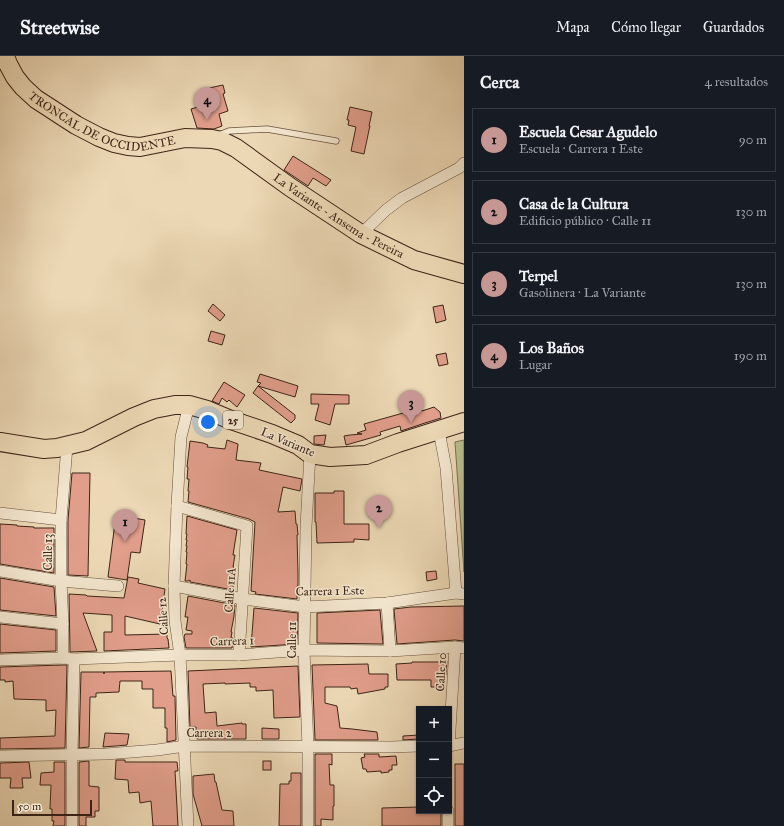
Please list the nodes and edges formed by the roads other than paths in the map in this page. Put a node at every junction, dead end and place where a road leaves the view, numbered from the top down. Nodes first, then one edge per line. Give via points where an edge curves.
1 (5, 56) edge
2 (217, 140) junction
3 (336, 141) dead end
4 (464, 163) edge
5 (361, 234) junction
6 (464, 274) edge
7 (189, 405) junction
8 (464, 422) edge
9 (439, 430) junction
10 (0, 442) edge
11 (67, 446) junction
12 (310, 454) junction
13 (176, 506) junction
14 (0, 513) edge
15 (61, 520) junction
16 (0, 571) edge
17 (61, 581) junction
18 (118, 586) dead end
19 (174, 586) junction
20 (460, 594) edge
21 (242, 599) junction
22 (387, 603) junction
23 (305, 607) junction
24 (0, 617) edge
25 (63, 624) junction
26 (459, 647) edge
27 (304, 650) junction
28 (390, 651) junction
29 (180, 655) junction
30 (239, 655) junction
31 (63, 658) junction
32 (74, 659) junction
33 (0, 660) edge
34 (449, 742) edge
35 (464, 743) edge
36 (452, 745) edge
37 (185, 746) junction
38 (308, 746) junction
39 (416, 746) edge
40 (72, 755) junction
41 (0, 756) edge
42 (448, 814) edge
43 (72, 826) edge
44 (188, 826) edge
45 (308, 826) edge
46 (448, 826) edge

1 - 2 main road, TRONCAL DE OCCIDENTE via 14,77 36,99 76,125 114,143 140,147 185,138
2 - 3 lane via 229,130 267,128
2 - 5 main road, La Variante - Ansema - Pereira via 236,148
4 - 5 street via 402,198
5 - 6 main road, La Variante - Ansema - Pereira via 414,260
7 - 11 main road, La Variante / 25 via 154,409 86,442
7 - 12 main road, La Variante / 25 via 272,434 298,445
7 - 13 street, Calle 12 via 182,437
8 - 9 main road, La Variante / 25
9 - 12 main road, La Variante / 25 via 366,455 330,457
9 - 20 street via 446,468
10 - 11 main road, La Variante / 25 via 44,449
11 - 15 street, Calle 13
12 - 23 street, Calle 11
13 - 19 street, Calle 12
13 - 21 street, Calle 11A via 247,526
14 - 15 street
15 - 17 street, Calle 13
16 - 17 street
17 - 18 street
17 - 25 street, Calle 13
19 - 21 street, Carrera 1 Este
19 - 29 street, Calle 12 via 175,621
20 - 22 street, Carrera 1 Este
21 - 23 street, Carrera 1 Este
21 - 30 street, Calle 11A
22 - 23 street, Carrera 1 Este
22 - 28 street
23 - 27 street, Calle 11
24 - 25 street
25 - 31 street, Calle 13
26 - 28 street, Carrera 1
26 - 34 street, Calle 10
27 - 28 street, Carrera 1
27 - 30 street, Carrera 1
27 - 38 street, Calle 11
29 - 30 street, Carrera 1
29 - 32 street, Carrera 1
29 - 37 street, Calle 12
31 - 32 street, Carrera 1
31 - 33 street, Carrera 1
32 - 40 street
35 - 36 street
37 - 38 street, Carrera 2
37 - 40 street, Carrera 2
37 - 44 street, Calle 12
38 - 39 street, Carrera 2
38 - 45 street, Calle 11
40 - 41 street, Carrera 2
40 - 43 street
42 - 46 street

